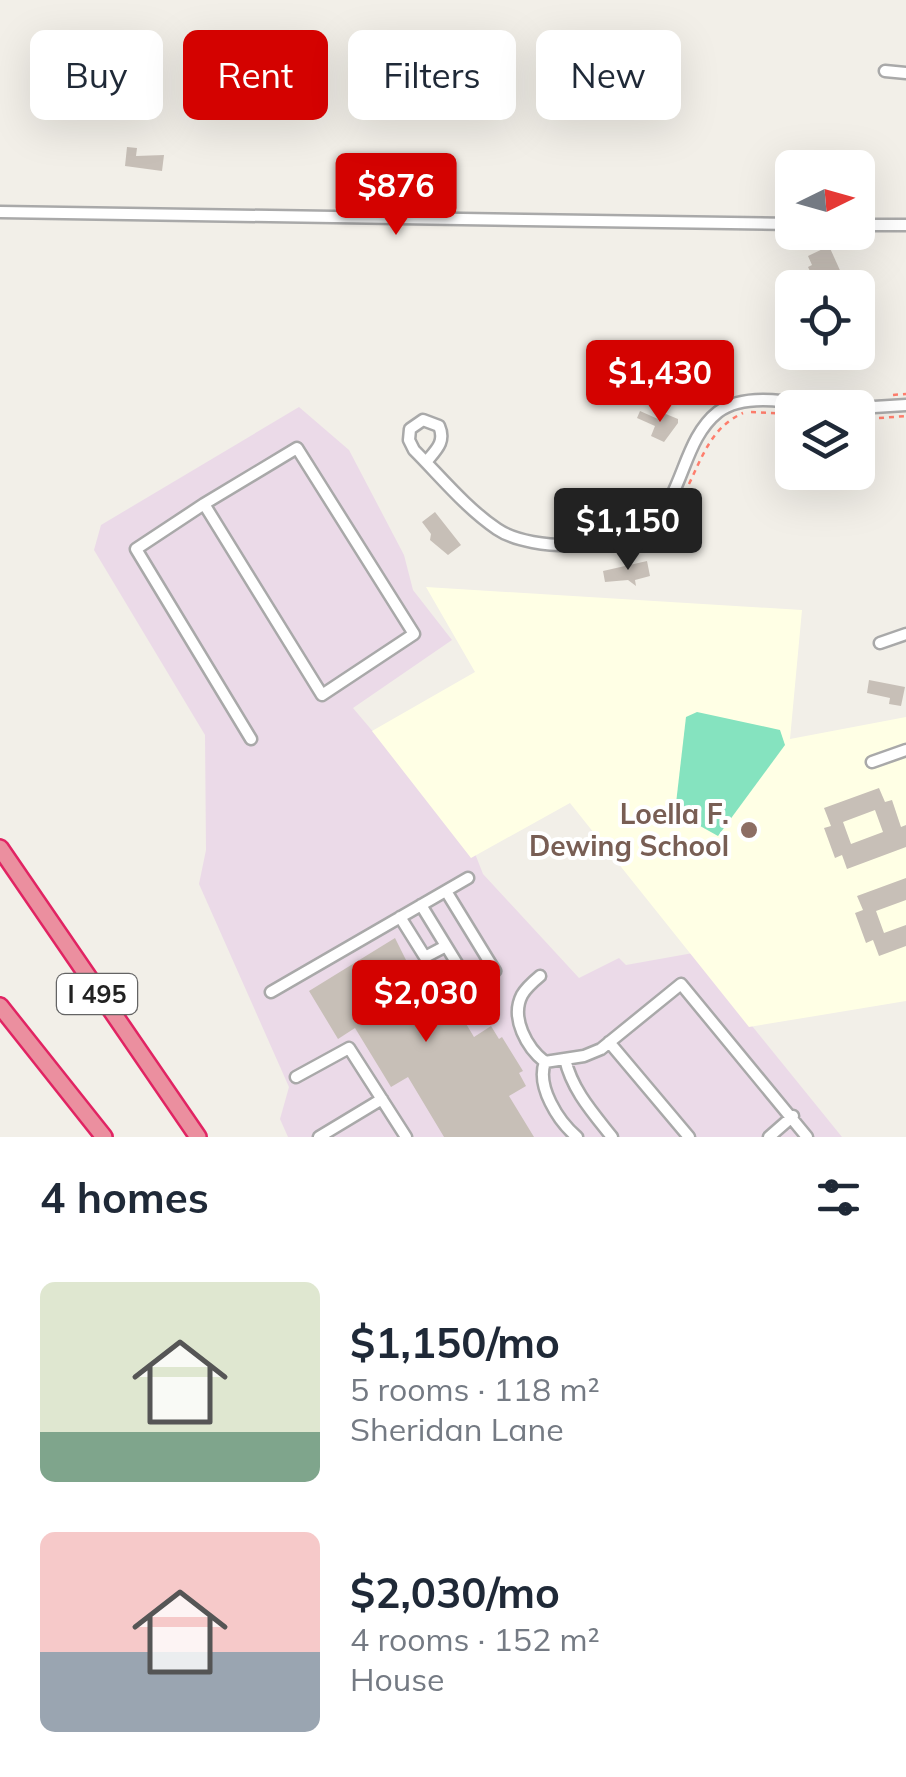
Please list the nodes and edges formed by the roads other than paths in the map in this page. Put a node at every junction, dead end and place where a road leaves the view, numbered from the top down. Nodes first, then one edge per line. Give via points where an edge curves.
1 (885, 71) dead end
2 (906, 72) edge
3 (0, 212) edge
4 (775, 224) edge
5 (875, 225) edge
6 (906, 225) edge
7 (775, 401) edge
8 (906, 405) edge
9 (875, 407) edge
10 (426, 462) dead end
11 (204, 504) junction
12 (906, 634) edge
13 (880, 643) dead end
14 (250, 739) dead end
15 (906, 750) edge
16 (872, 762) dead end
17 (0, 848) edge
18 (468, 878) dead end
19 (446, 891) junction
20 (421, 906) junction
21 (400, 917) junction
22 (446, 946) junction
23 (540, 976) dead end
24 (271, 992) dead end
25 (0, 1006) edge
26 (610, 1042) junction
27 (565, 1059) junction
28 (545, 1062) junction
29 (296, 1077) dead end
30 (382, 1100) junction
31 (793, 1116) junction
32 (104, 1137) edge
33 (198, 1137) edge
34 (319, 1137) edge
35 (406, 1137) edge
36 (576, 1137) edge
37 (612, 1137) edge
38 (689, 1137) edge
39 (769, 1137) edge
40 (807, 1137) edge

1 - 2 street
3 - 4 street
5 - 6 street
7 - 10 street via 717,413 658,518 638,534 608,543 544,543 500,532
8 - 9 street
11 - 11 street via 297,448 414,634 322,695
11 - 14 street via 136,549
12 - 13 street
15 - 16 street
17 - 33 highway, I 495
18 - 19 street
19 - 20 street
19 - 22 street via 495,972 475,993
20 - 21 street
20 - 22 street
21 - 22 street via 426,957
21 - 24 street
23 - 28 street via 521,996 518,1021 531,1051
25 - 32 highway, I 495
26 - 27 street
26 - 31 street via 681,984
26 - 38 street
27 - 28 street
27 - 37 street via 582,1098
28 - 36 street via 543,1087
29 - 30 street via 349,1048
30 - 34 street
30 - 35 street
31 - 39 street
31 - 40 street

